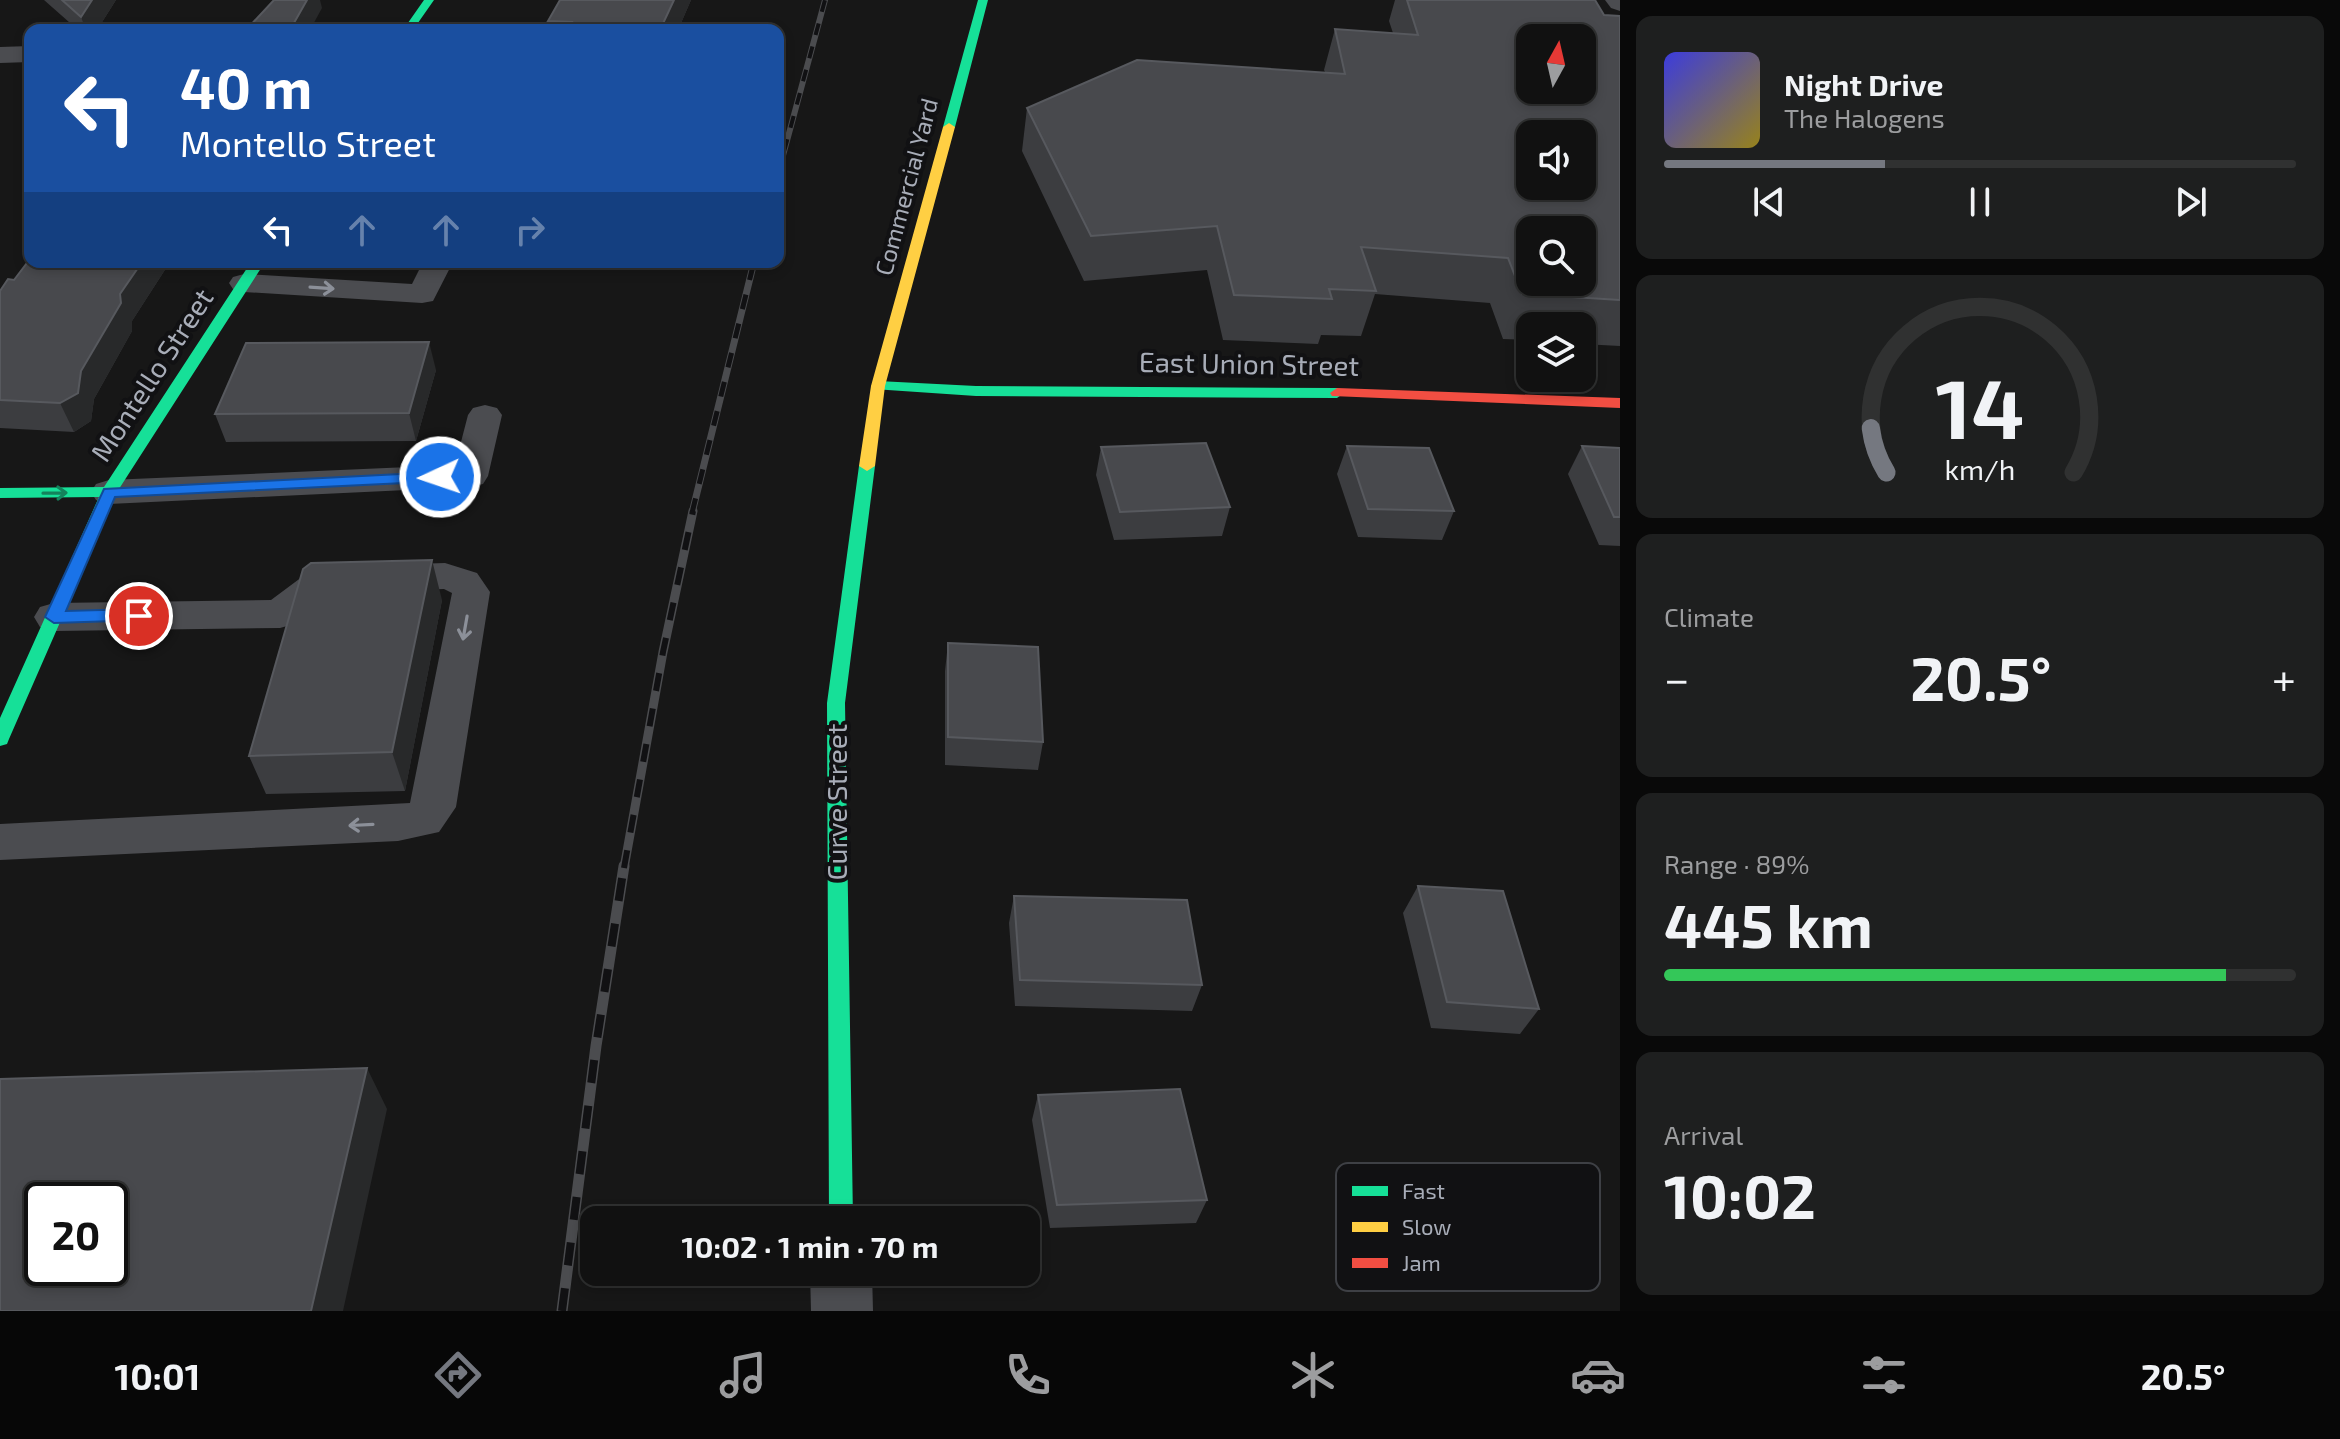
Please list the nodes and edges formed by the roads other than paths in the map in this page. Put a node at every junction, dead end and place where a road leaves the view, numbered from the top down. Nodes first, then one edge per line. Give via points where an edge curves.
1 (429, 0) edge
2 (983, 0) edge
3 (412, 24) edge
4 (24, 54) edge
5 (0, 55) edge
6 (435, 268) edge
7 (251, 272) edge
8 (878, 386) junction
9 (1620, 403) edge
10 (485, 415) dead end
11 (109, 492) junction
12 (0, 493) edge
13 (54, 617) junction
14 (0, 739) edge
15 (0, 842) edge
16 (841, 1206) edge
17 (841, 1286) edge
18 (842, 1311) edge

1 - 3 street
2 - 8 street, Commercial Yard
4 - 5 street
7 -> 6 lane via 422,294
7 - 11 street, Montello Street
8 - 9 street, East Union Street via 1292,391
8 - 16 street, Curve Street via 836,703
10 - 11 lane via 470,476
12 -> 11 street
11 - 13 street, Montello Street
13 - 14 street, Montello Street
13 -> 15 lane via 280,614 323,580 445,576 464,582 471,592 434,807 423,819
17 - 18 street

